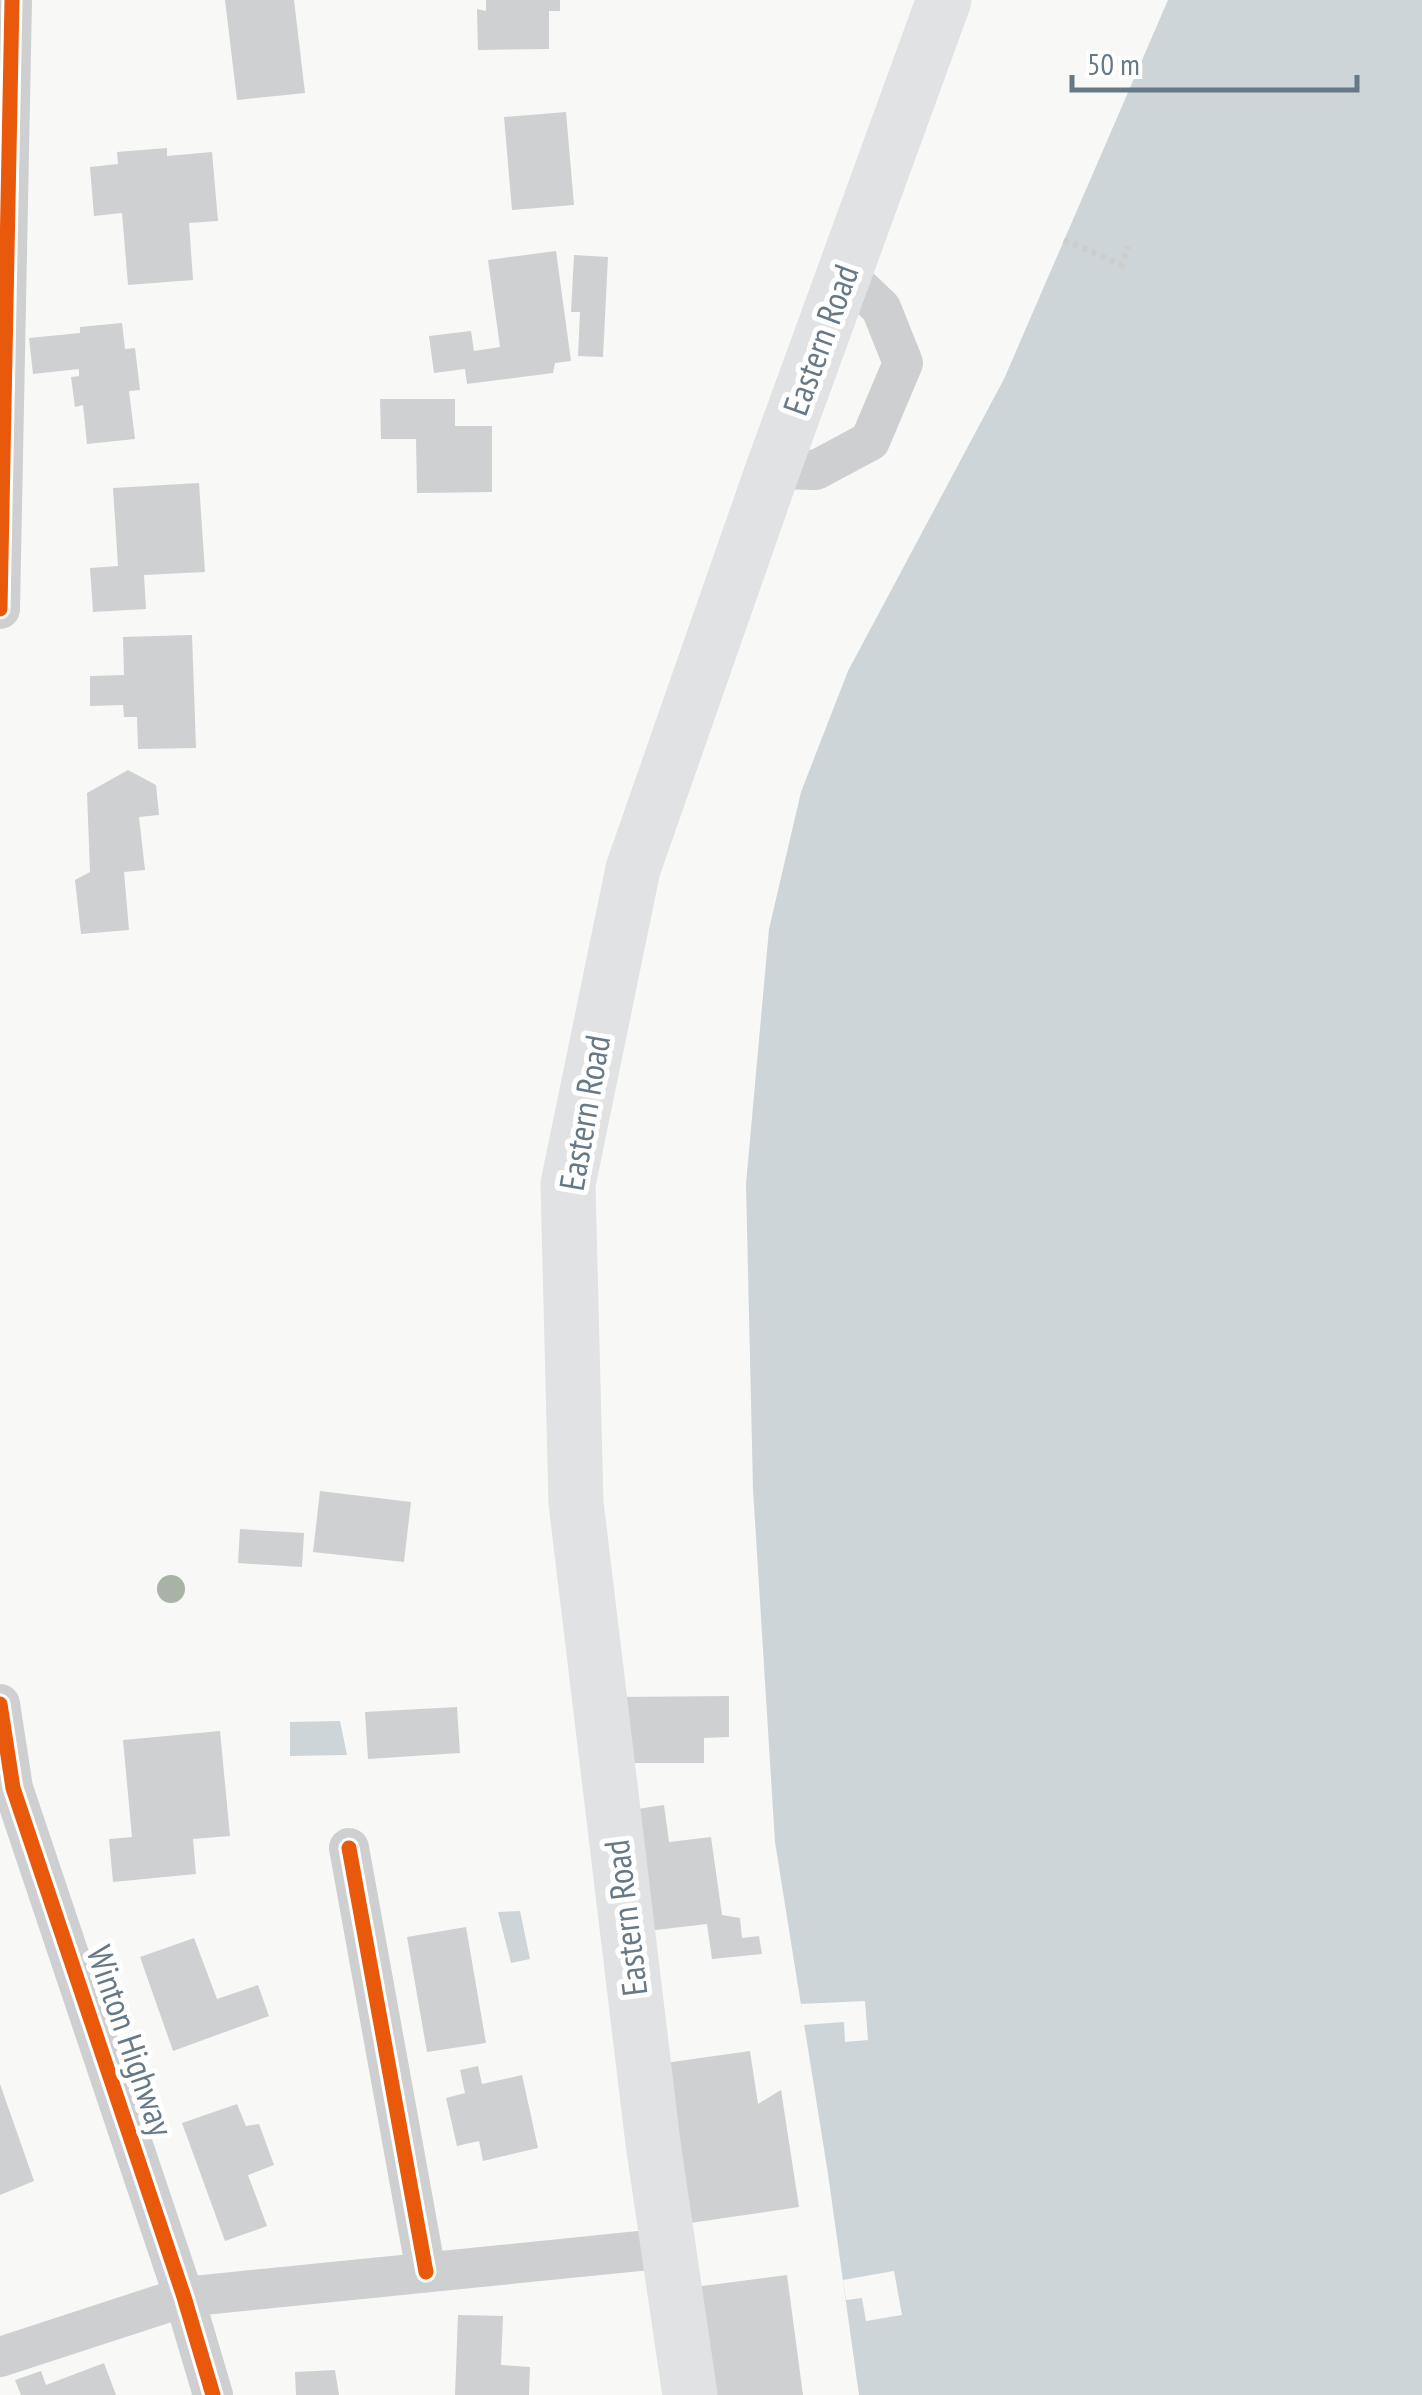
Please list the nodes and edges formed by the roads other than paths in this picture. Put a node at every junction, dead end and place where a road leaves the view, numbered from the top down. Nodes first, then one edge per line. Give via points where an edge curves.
1 (12, 0) edge
2 (944, 0) edge
3 (845, 274) junction
4 (774, 469) junction
5 (0, 609) edge
6 (0, 1704) edge
7 (350, 1848) dead end
8 (669, 2248) junction
9 (426, 2272) junction
10 (184, 2297) junction
11 (0, 2357) edge
12 (214, 2395) edge
13 (690, 2395) edge

1 - 5 street
2 - 3 highway, Eastern Road
3 - 4 highway, Eastern Road
3 - 4 street via 881,308 903,363 870,441 816,470
4 - 8 highway, Eastern Road via 633,868 568,1184 576,1503
6 - 10 street, Winton Highway via 12,1788
7 - 9 street
8 - 9 street
8 - 13 highway, Eastern Road
9 - 10 street
10 - 11 street
10 - 12 street, Winton Highway

